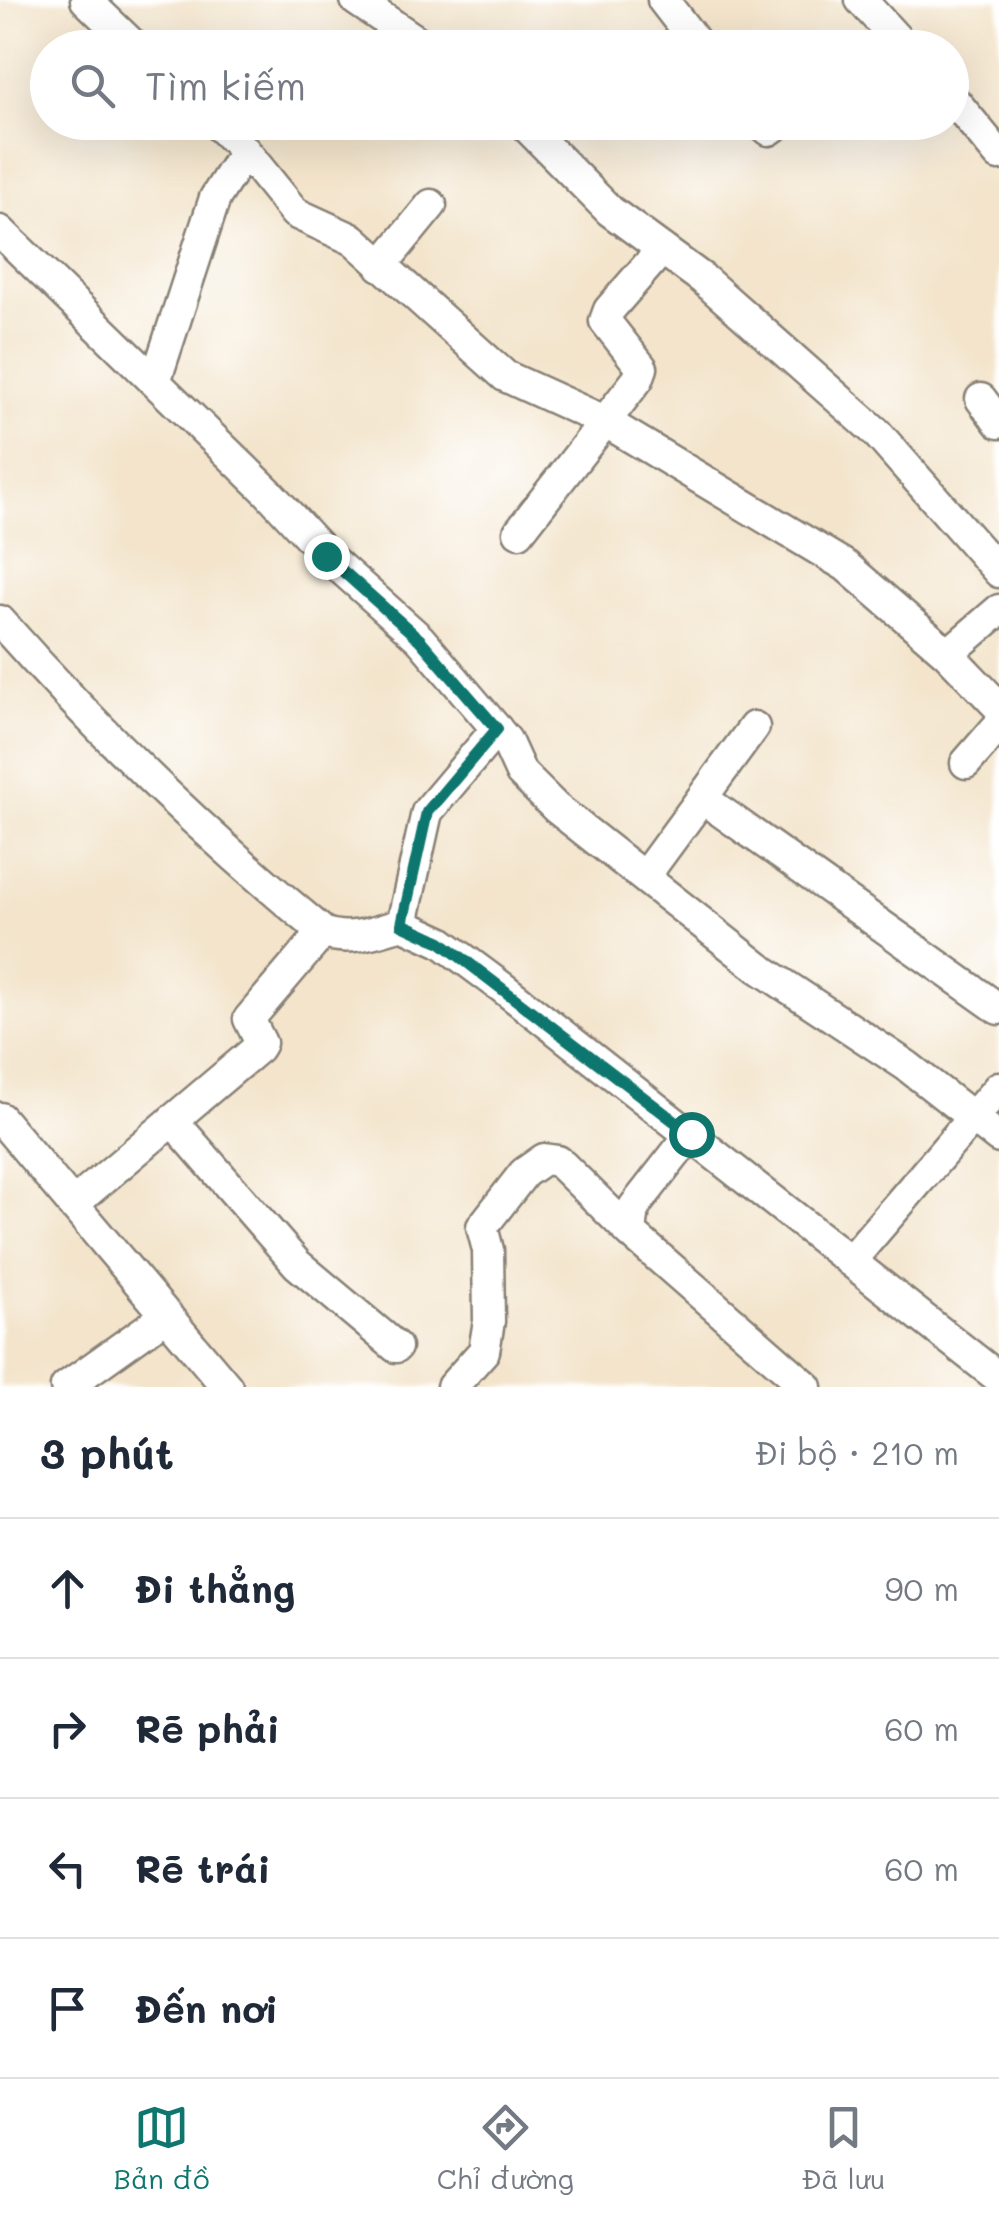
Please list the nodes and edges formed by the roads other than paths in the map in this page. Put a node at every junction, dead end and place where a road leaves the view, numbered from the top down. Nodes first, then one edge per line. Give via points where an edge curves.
1 (86, 0) edge
2 (356, 0) edge
3 (664, 0) edge
4 (861, 0) edge
5 (117, 30) edge
6 (400, 30) edge
7 (686, 30) edge
8 (880, 30) edge
9 (969, 119) edge
10 (234, 140) edge
11 (540, 140) edge
12 (246, 152) junction
13 (999, 155) edge
14 (431, 205) dead end
15 (0, 231) edge
16 (662, 249) junction
17 (381, 266) junction
18 (156, 382) junction
19 (606, 422) junction
20 (519, 532) dead end
21 (999, 572) edge
22 (999, 610) edge
23 (0, 621) edge
24 (948, 654) junction
25 (999, 707) edge
26 (999, 725) edge
27 (754, 727) dead end
28 (497, 729) junction
29 (966, 763) dead end
30 (702, 798) junction
31 (644, 877) junction
32 (402, 924) junction
33 (324, 932) junction
34 (999, 1009) edge
35 (999, 1087) edge
36 (0, 1118) edge
37 (973, 1118) junction
38 (172, 1120) junction
39 (691, 1134) junction
40 (999, 1138) edge
41 (72, 1205) junction
42 (632, 1232) junction
43 (850, 1261) junction
44 (167, 1315) junction
45 (396, 1347) dead end
46 (999, 1378) edge
47 (66, 1387) edge
48 (228, 1387) edge
49 (452, 1387) edge
50 (807, 1387) edge

1 - 5 street
2 - 6 street
3 - 7 street
4 - 8 street
9 - 13 street
10 - 12 street
11 - 16 street via 610,211
12 - 17 street via 296,213 354,240
12 - 18 street via 215,198
14 - 17 street
15 - 18 street
16 - 19 street via 606,315 608,329 642,368
16 - 21 street via 876,432
17 - 19 street via 505,376
18 - 28 street via 326,556 420,640
19 - 20 street
19 - 24 street via 846,566
22 - 24 street
23 - 33 street via 134,765
24 - 25 street
26 - 29 street
27 - 30 street
28 - 31 street via 520,774
28 - 32 street via 427,812
30 - 31 street
30 - 34 street
31 - 37 street
32 - 33 street via 364,935
32 - 39 street via 441,942
33 - 38 street via 249,1019 258,1048
35 - 37 street
36 - 41 street
37 - 40 street
37 - 43 street
38 - 41 street
38 - 45 street via 297,1264
39 - 42 street via 634,1207
39 - 43 street
41 - 44 street
42 - 49 street via 558,1161 544,1158 524,1173 482,1227 490,1321 484,1350
42 - 50 street
43 - 46 street
44 - 47 street
44 - 48 street

